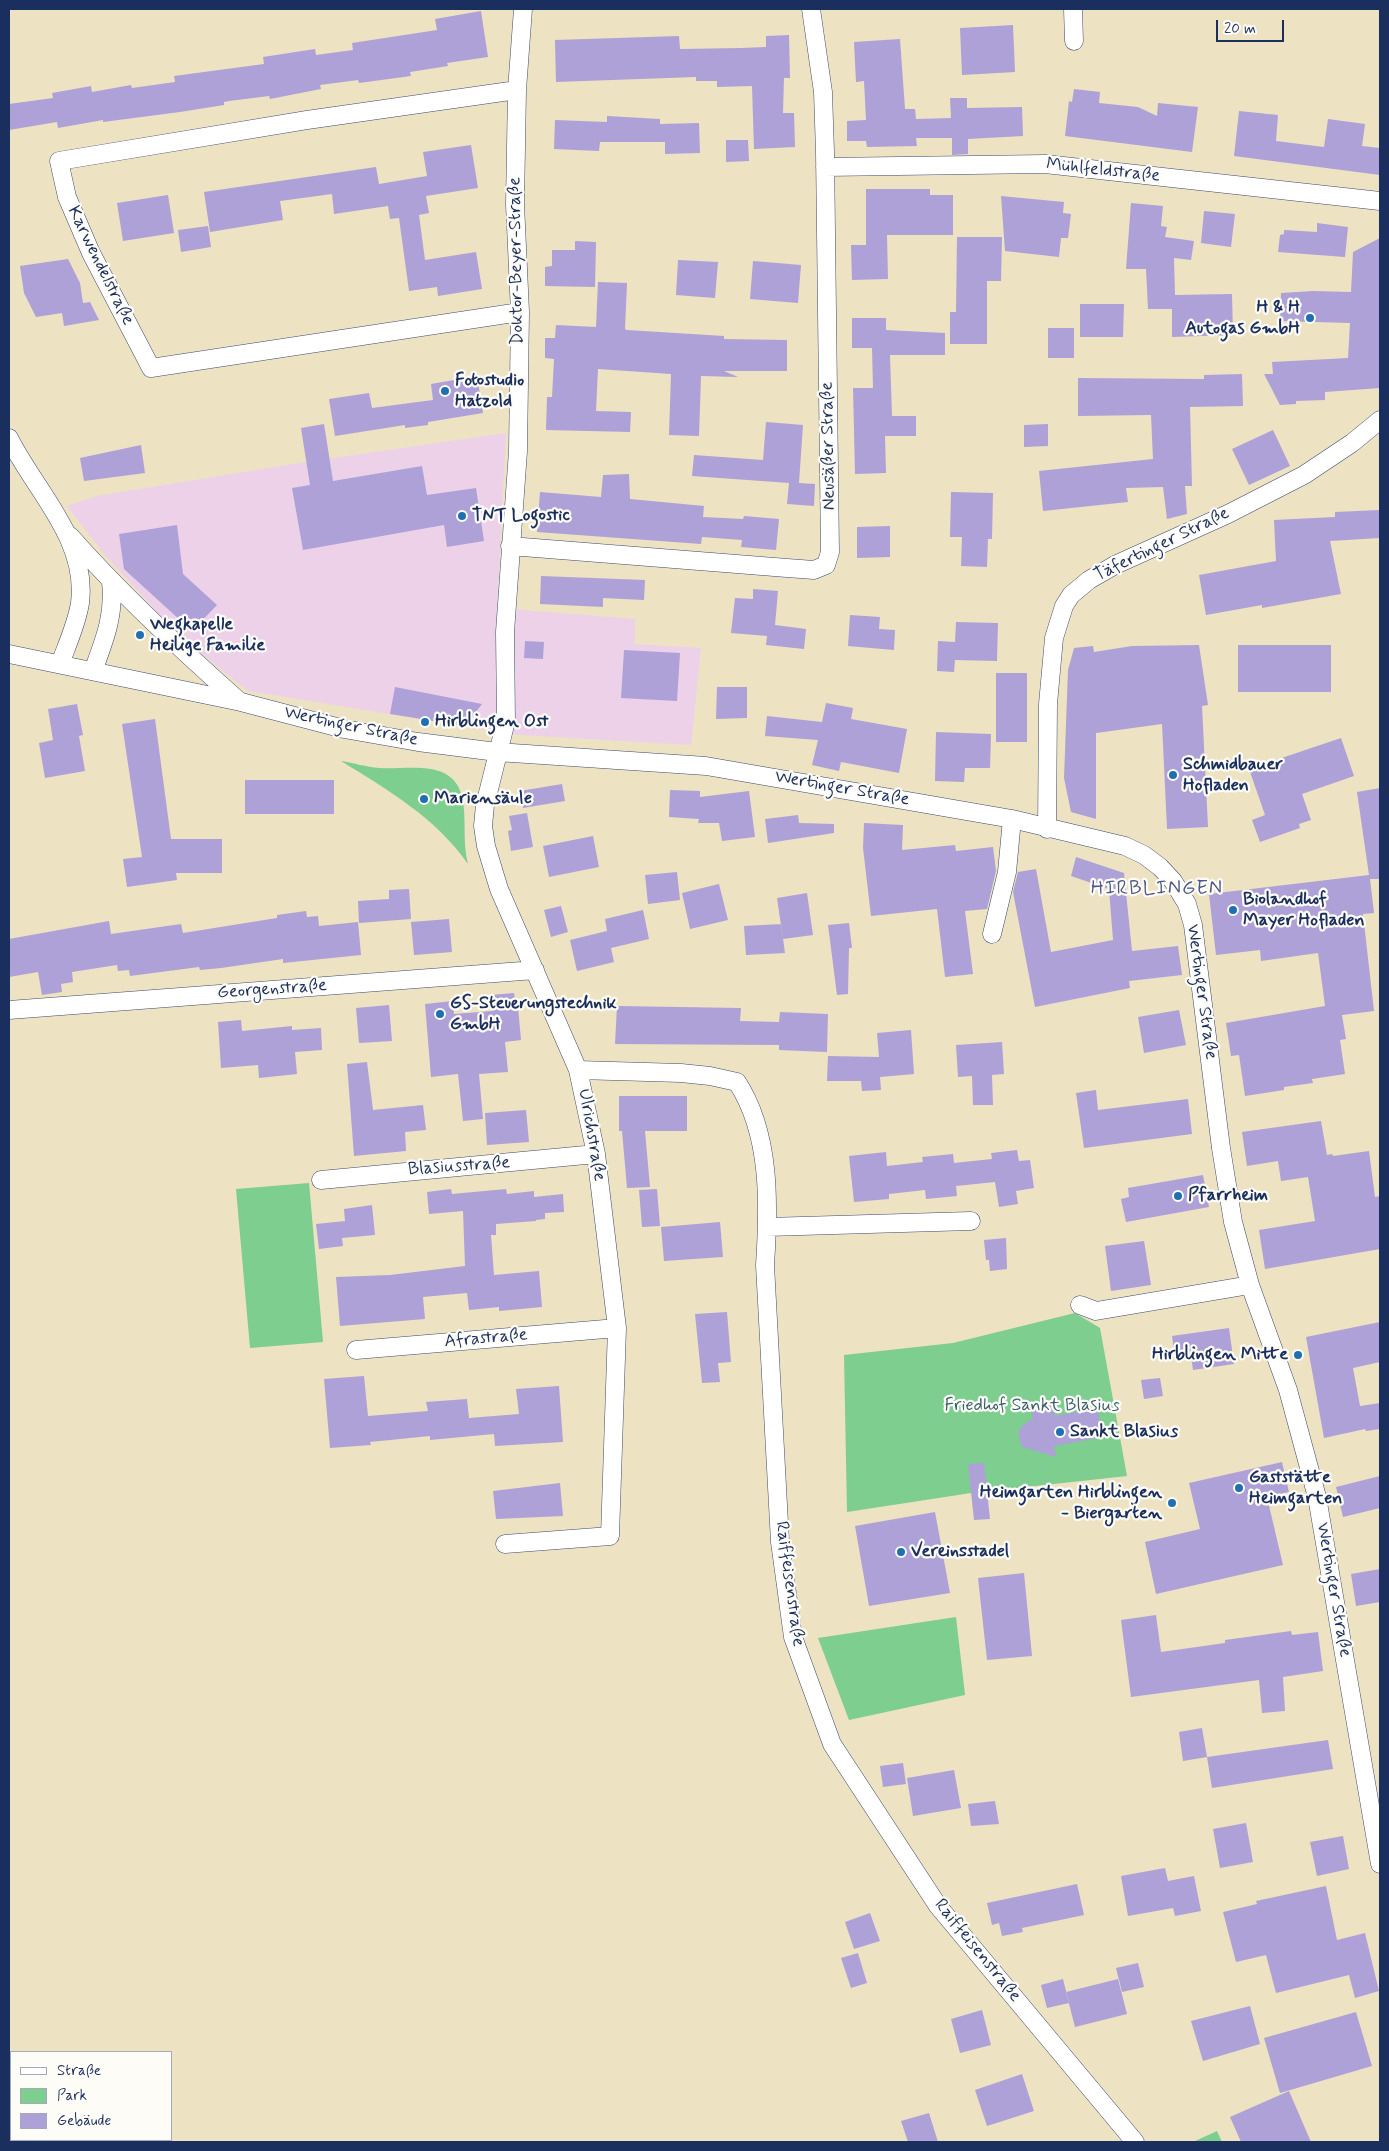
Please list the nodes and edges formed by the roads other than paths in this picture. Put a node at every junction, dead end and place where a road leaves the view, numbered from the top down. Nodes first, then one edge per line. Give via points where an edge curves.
1 (523, 9) edge
2 (812, 9) edge
3 (1073, 9) edge
4 (1074, 41) dead end
5 (517, 90) junction
6 (825, 167) junction
7 (1380, 201) edge
8 (520, 312) junction
9 (1380, 420) edge
10 (9, 438) edge
11 (68, 533) junction
12 (510, 546) junction
13 (111, 582) junction
14 (9, 654) edge
15 (60, 664) junction
16 (93, 671) junction
17 (241, 702) junction
18 (497, 752) junction
19 (1012, 819) junction
20 (1047, 828) junction
21 (992, 934) dead end
22 (535, 970) junction
23 (9, 1010) edge
24 (578, 1070) junction
25 (596, 1154) junction
26 (321, 1180) dead end
27 (971, 1221) dead end
28 (767, 1227) junction
29 (1250, 1285) junction
30 (1080, 1305) dead end
31 (617, 1328) junction
32 (356, 1350) dead end
33 (505, 1544) dead end
34 (1380, 1864) edge
35 (1135, 2142) edge

1 - 5 street, Doktor-Beyer-Straße
2 - 6 street, Neusäßer Straße via 823,92
3 - 4 street
5 - 8 street, Doktor-Beyer-Straße via 515,204
5 - 8 street, Karwendelstraße via 59,161 67,197 91,253 151,368
6 - 7 street, Mühlfeldstraße via 1045,164
6 - 12 street, Neusäßer Straße via 830,552 826,565 814,570
8 - 12 street, Doktor-Beyer-Straße via 518,451
9 - 20 street, Täfertinger Straße via 1304,475 1228,514 1115,565 1071,595 1054,638 1048,704
10 - 11 street
11 - 13 street, Wertinger Straße
11 - 15 street via 79,576 80,602
12 - 18 street, Doktor-Beyer-Straße via 505,632 506,721
13 - 16 street via 110,623
13 - 17 street, Wertinger Straße via 167,638
14 - 15 street, Wertinger Straße
15 - 16 street, Wertinger Straße
16 - 17 street, Wertinger Straße
17 - 18 street, Wertinger Straße via 344,729
18 - 19 street, Wertinger Straße via 706,766
18 - 22 street, Ulrichstraße via 485,805 483,826 486,846 499,889
19 - 20 street, Wertinger Straße
19 - 21 street via 1007,872
20 - 29 street, Wertinger Straße via 1125,846 1144,855 1160,867 1187,904 1193,925 1225,1176
22 - 23 street, Georgenstraße
22 - 24 street, Ulrichstraße
24 - 25 street, Ulrichstraße
24 - 28 street, Raiffeisenstraße via 681,1073 737,1082 746,1097 762,1142
25 - 26 street, Blasiusstraße
25 - 31 street, Ulrichstraße
27 - 28 street
28 - 35 street, Raiffeisenstraße via 765,1265 780,1542 793,1637 832,1744 938,1906
29 - 30 street via 1096,1311
29 - 34 street, Wertinger Straße via 1288,1390 1317,1497
31 - 32 street, Afrastraße
31 - 33 street, Ulrichstraße via 610,1536

